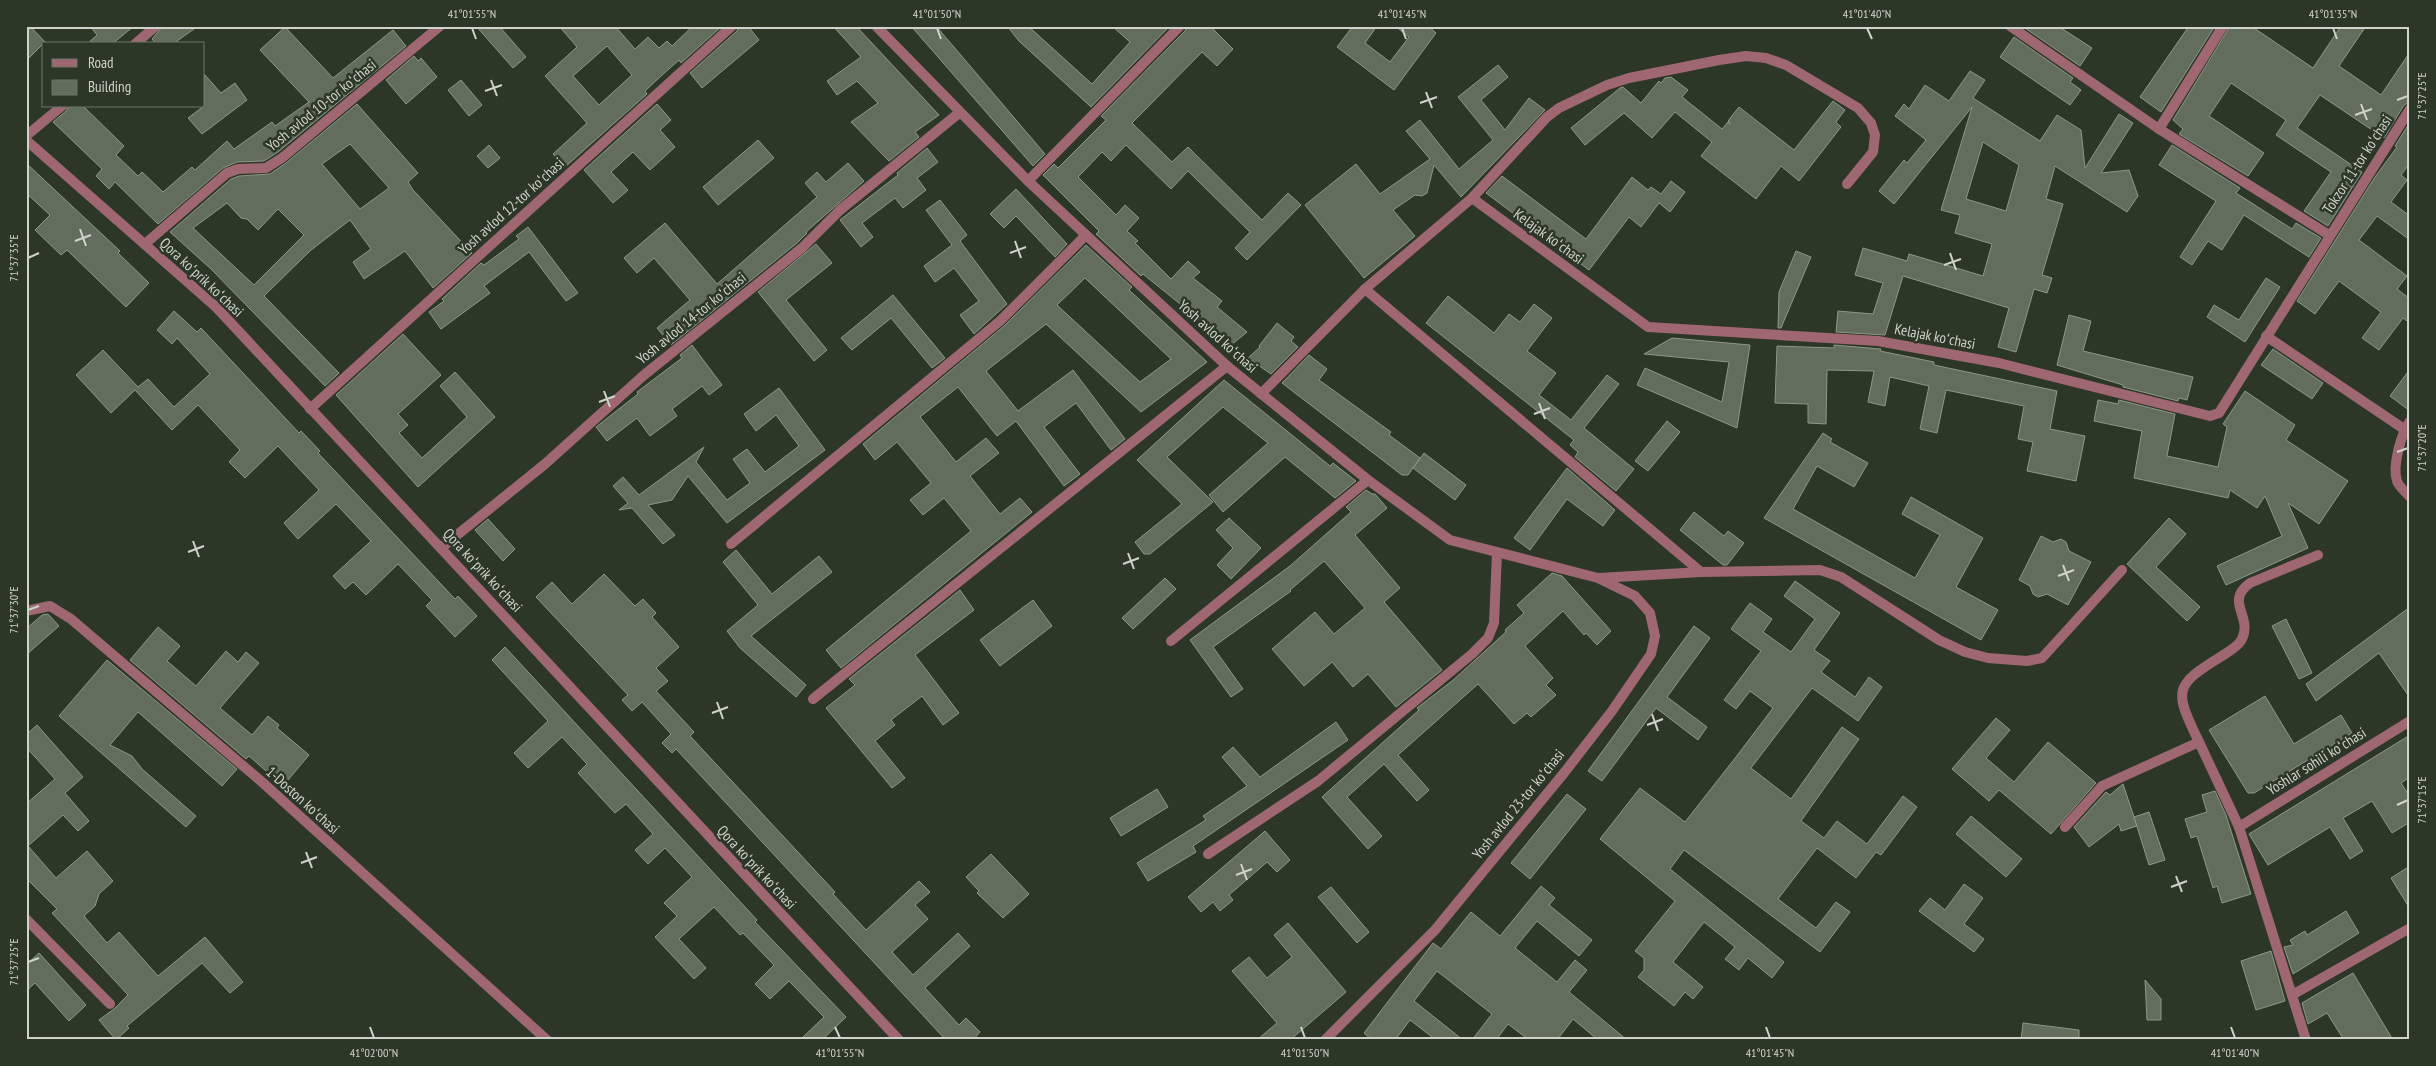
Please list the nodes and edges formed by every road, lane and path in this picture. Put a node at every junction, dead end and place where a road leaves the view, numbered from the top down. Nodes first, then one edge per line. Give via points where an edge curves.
1 (156, 26) edge
2 (440, 26) edge
3 (732, 26) edge
4 (876, 26) edge
5 (1180, 26) edge
6 (2010, 26) edge
7 (2223, 26) edge
8 (137, 42) edge
9 (60, 108) edge
10 (2410, 110) edge
11 (959, 113) junction
12 (2159, 129) junction
13 (26, 138) edge
14 (1028, 181) junction
15 (1847, 184) dead end
16 (1472, 198) junction
17 (1086, 235) junction
18 (2330, 235) junction
19 (145, 244) junction
20 (1365, 289) junction
21 (2266, 336) junction
22 (1227, 366) junction
23 (1261, 394) junction
24 (310, 409) junction
25 (2407, 425) edge
26 (1368, 480) junction
27 (2410, 496) edge
28 (731, 544) dead end
29 (441, 548) junction
30 (1497, 552) junction
31 (2318, 555) dead end
32 (2122, 570) dead end
33 (1701, 572) junction
34 (1598, 578) junction
35 (26, 611) edge
36 (1170, 641) dead end
37 (813, 699) dead end
38 (2410, 721) edge
39 (2199, 742) junction
40 (2065, 827) dead end
41 (2239, 827) junction
42 (1208, 854) dead end
43 (26, 919) edge
44 (2410, 928) edge
45 (2292, 995) junction
46 (110, 1004) dead end
47 (547, 1040) edge
48 (899, 1040) edge
49 (1325, 1040) edge
50 (2306, 1040) edge

1 - 8 street
2 - 19 street, Yosh avlod 10-tor koʻchasi via 282,158 266,168 238,168 227,172
3 - 24 street, Yosh avlod 12-tor koʻchasi
4 - 11 street, Yosh avlod koʻchasi
5 - 14 street
6 - 12 street
7 - 12 street
9 - 13 street
10 - 18 street, Tokzor 11-tor koʻchasi
11 - 14 street, Yosh avlod koʻchasi
11 - 29 street, Yosh avlod 14-tor koʻchasi
12 - 18 street
13 - 19 street, Qora koʻprik koʻchasi
14 - 17 street, Yosh avlod koʻchasi
15 - 16 street via 1873,152 1875,135 1872,123 1858,108 1786,65 1746,56 1629,78 1607,84 1579,98 1547,117
16 - 20 street
16 - 21 street, Kelajak koʻchasi via 1654,329 1878,341 2000,363 2210,416 2219,413
17 - 22 street, Yosh avlod koʻchasi
17 - 28 street via 1000,322
18 - 21 street, Kelajak koʻchasi
19 - 24 street, Qora koʻprik koʻchasi via 216,307
20 - 23 street
20 - 33 street
21 - 25 street
22 - 23 street, Yosh avlod koʻchasi
22 - 37 street
23 - 26 street, Yosh avlod koʻchasi
24 - 29 street, Qora koʻprik koʻchasi
25 - 27 street via 2394,468 2398,484
26 - 30 street, Yosh avlod koʻchasi via 1450,540
26 - 36 street
29 - 48 street, Qora koʻprik koʻchasi
30 - 34 street, Yosh avlod koʻchasi
30 - 42 street via 1494,623 1488,638 1318,781
31 - 39 street via 2250,583 2241,590 2237,599 2245,631 2241,641 2191,675 2184,686 2183,709
32 - 33 street via 2042,658 2034,662 1988,658 1964,652 1842,577 1820,570
33 - 34 street
34 - 49 street, Yosh avlod 23-tor koʻchasi via 1635,596 1650,613 1655,636 1651,654 1564,773 1435,930
35 - 47 street, 1-Doston koʻchasi via 50,606 72,620 262,782
38 - 41 street, Yoshlar sohili koʻchasi
39 - 40 street via 2102,786
39 - 41 street
41 - 45 street
43 - 46 street
44 - 45 street
45 - 50 street

